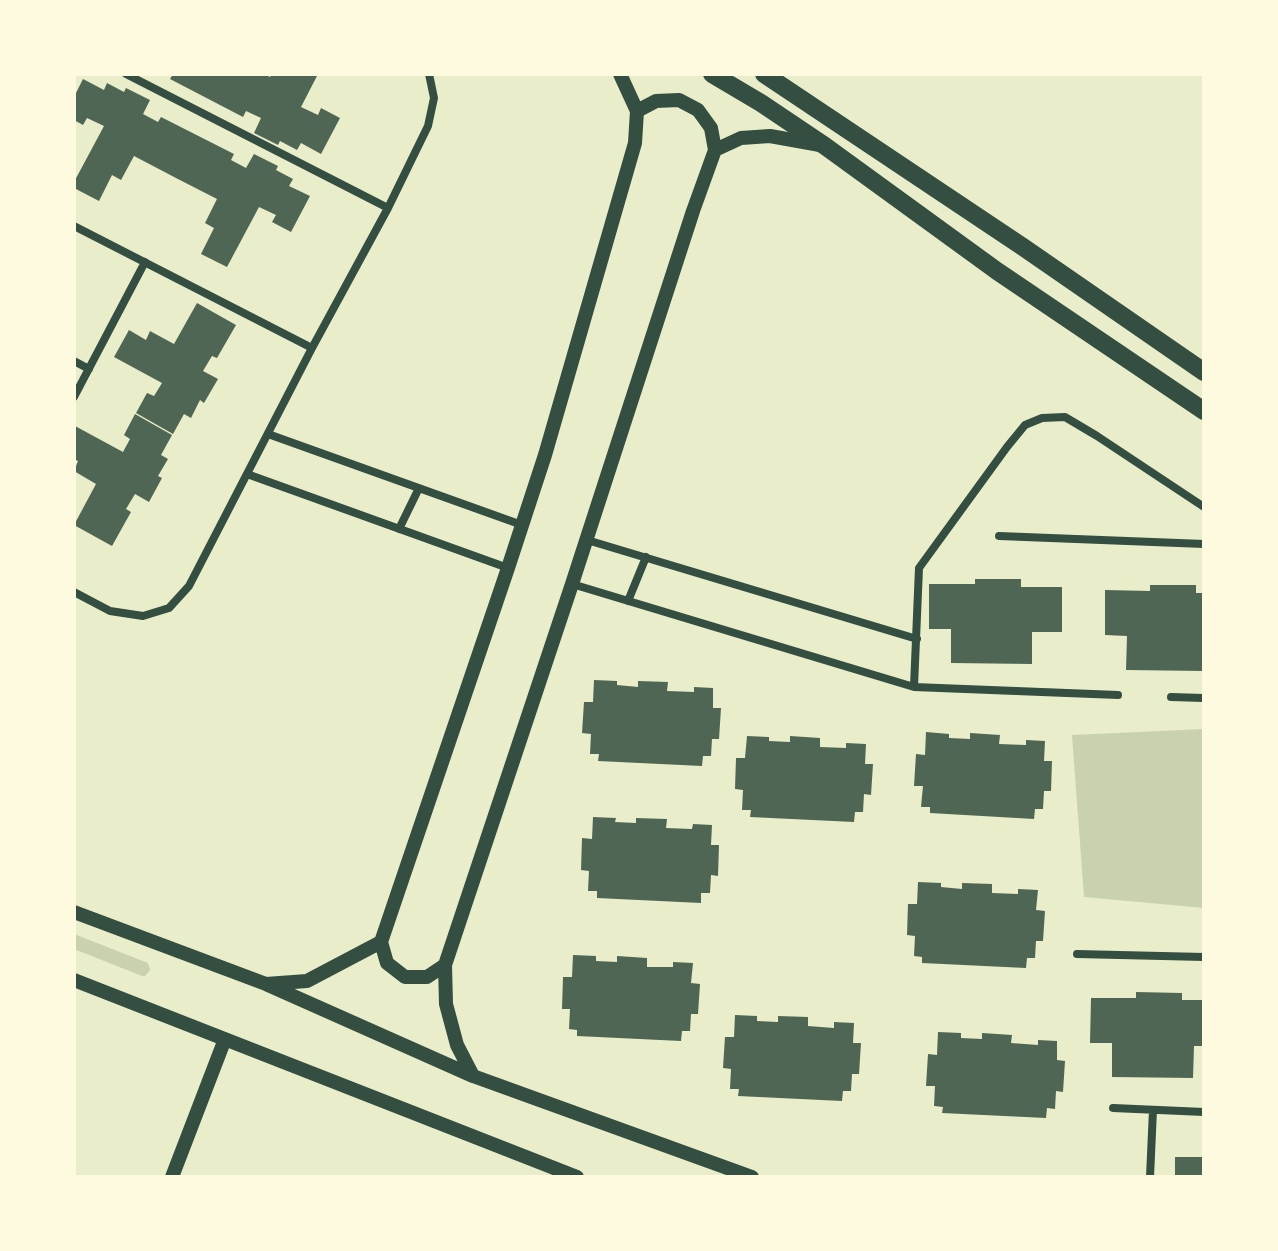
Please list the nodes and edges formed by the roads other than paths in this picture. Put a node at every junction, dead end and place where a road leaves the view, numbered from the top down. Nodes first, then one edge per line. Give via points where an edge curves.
1 (126, 74) edge
2 (429, 74) edge
3 (620, 74) edge
4 (712, 74) edge
5 (764, 74) edge
6 (637, 111) junction
7 (825, 146) junction
8 (715, 150) junction
9 (388, 208) junction
10 (74, 226) edge
11 (145, 262) junction
12 (312, 348) junction
13 (74, 361) edge
14 (89, 369) junction
15 (1204, 372) edge
16 (74, 397) edge
17 (1204, 411) edge
18 (268, 434) junction
19 (247, 474) junction
20 (419, 488) junction
21 (1204, 507) edge
22 (522, 525) junction
23 (399, 529) junction
24 (999, 536) dead end
25 (587, 540) junction
26 (1204, 544) edge
27 (646, 557) junction
28 (508, 568) junction
29 (572, 584) junction
30 (74, 592) edge
31 (628, 601) junction
32 (917, 639) junction
33 (914, 687) junction
34 (1118, 695) dead end
35 (1171, 697) dead end
36 (1204, 698) edge
37 (74, 912) edge
38 (381, 942) junction
39 (1077, 954) dead end
40 (1204, 957) edge
41 (445, 965) junction
42 (74, 980) edge
43 (266, 984) junction
44 (225, 1039) junction
45 (473, 1076) junction
46 (1113, 1108) dead end
47 (1153, 1110) junction
48 (1204, 1112) edge
49 (172, 1177) edge
50 (577, 1177) edge
51 (752, 1177) edge
52 (1150, 1177) edge

1 - 9 street
2 - 9 street via 434,98 428,126
3 - 6 street
4 - 7 main road
5 - 15 main road
6 - 8 street via 656,101 679,100 698,110 711,128
6 - 22 street via 635,143
7 - 8 street via 770,136 741,138
7 - 17 main road
8 - 25 street
9 - 12 street
10 - 11 street
11 - 12 street
11 - 14 street
12 - 18 street
13 - 14 street
14 - 16 street
18 - 19 street
18 - 20 street
19 - 23 street
19 - 30 street via 189,586 169,608 143,616 110,611
20 - 22 street
20 - 23 street
21 - 32 street via 1065,417 1025,425 919,568
22 - 28 street
23 - 28 street
24 - 26 street
25 - 27 street
25 - 29 street
27 - 31 street
27 - 32 street
28 - 38 street
29 - 31 street
29 - 41 street
31 - 33 street
32 - 33 street
33 - 34 street
35 - 36 street
37 - 43 street
38 - 41 street via 387,963 405,977 427,977
38 - 43 street via 307,981
39 - 40 street
41 - 45 street via 446,1004 457,1045
42 - 44 street
43 - 45 street
44 - 49 street
44 - 50 street
45 - 51 street
46 - 47 street
47 - 48 street
47 - 52 street

